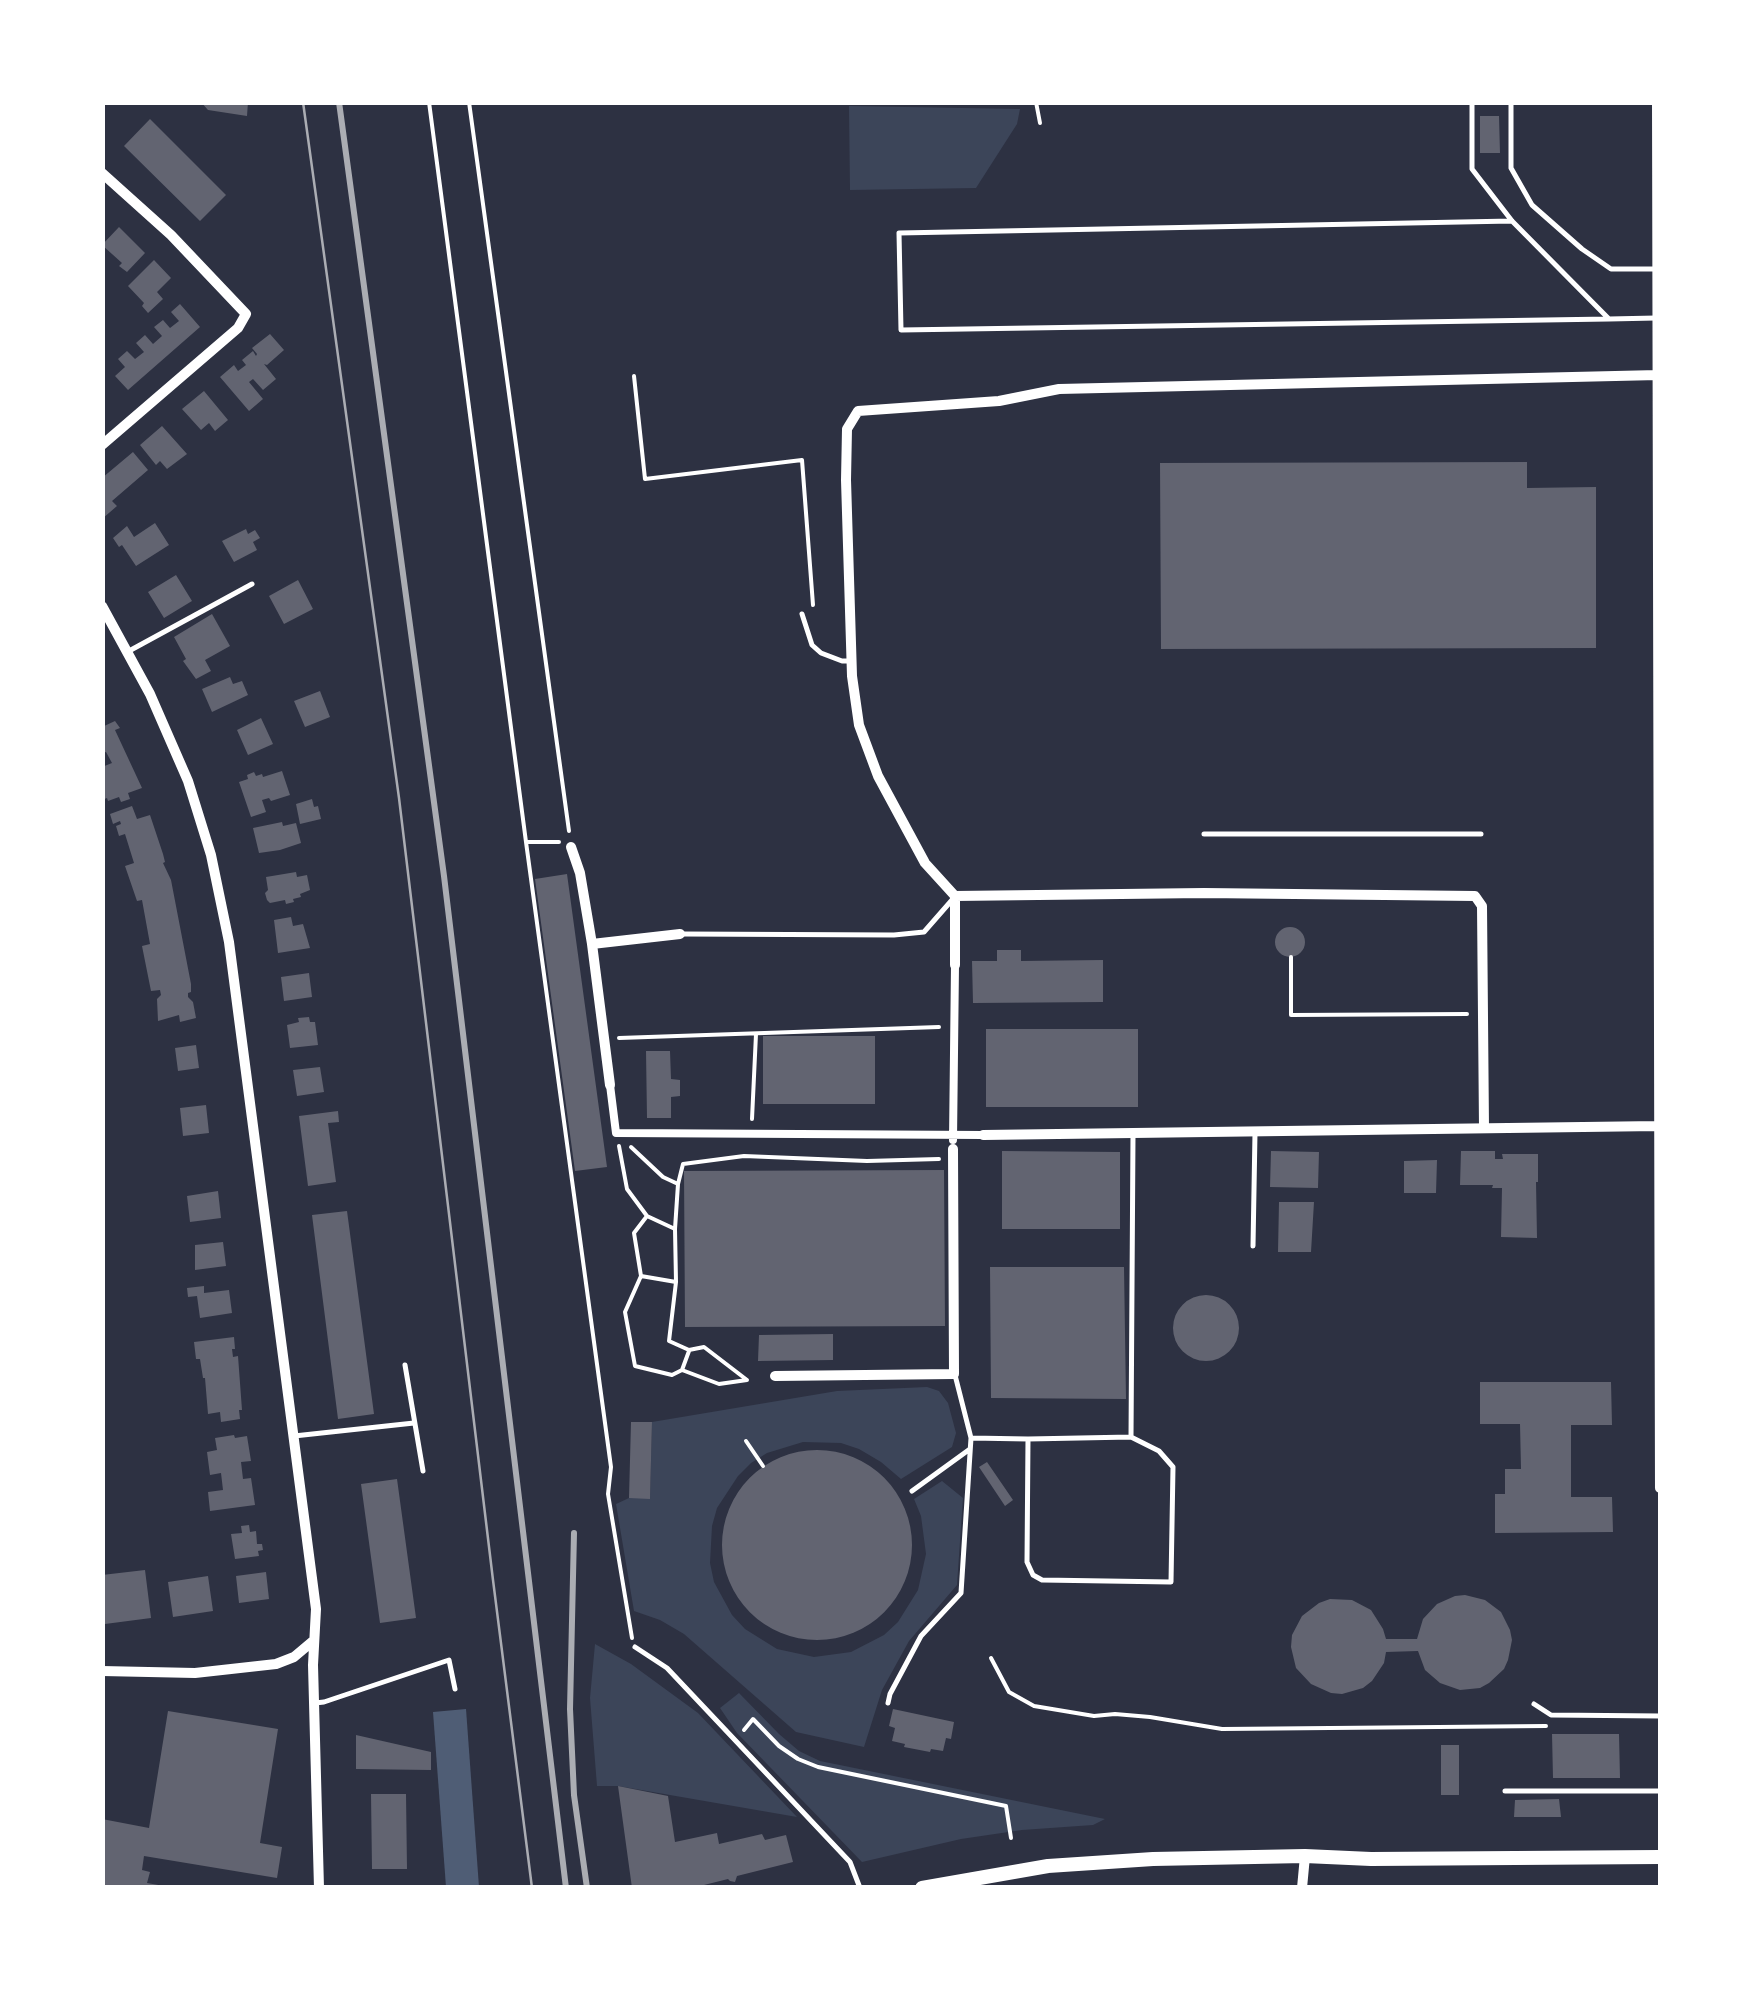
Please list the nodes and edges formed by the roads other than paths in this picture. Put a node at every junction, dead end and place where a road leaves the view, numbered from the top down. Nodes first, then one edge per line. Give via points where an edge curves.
1 (1472, 102) edge
2 (1511, 102) edge
3 (1658, 102) edge
4 (102, 174) edge
5 (1512, 222) junction
6 (1658, 269) junction
7 (1658, 318) junction
8 (1609, 319) junction
9 (1658, 375) junction
10 (102, 446) edge
11 (252, 584) dead end
12 (102, 606) edge
13 (802, 614) dead end
14 (129, 651) junction
15 (852, 662) junction
16 (1204, 834) dead end
17 (1481, 834) dead end
18 (571, 847) road end
19 (956, 896) junction
20 (680, 934) joint
21 (592, 944) junction
22 (955, 965) joint
23 (610, 1086) joint
24 (1658, 1126) edge
25 (1484, 1128) junction
26 (1255, 1130) junction
27 (1133, 1132) junction
28 (983, 1135) joint
29 (953, 1136) junction
30 (953, 1154) joint
31 (1254, 1246) dead end
32 (1660, 1351) edge
33 (405, 1364) dead end
34 (954, 1374) junction
35 (775, 1376) dead end
36 (414, 1423) junction
37 (294, 1436) junction
38 (1131, 1437) junction
39 (971, 1438) junction
40 (1028, 1439) junction
41 (970, 1449) junction
42 (423, 1471) dead end
43 (1660, 1488) edge
44 (912, 1491) dead end
45 (314, 1641) junction
46 (636, 1647) road end
47 (102, 1671) edge
48 (455, 1689) dead end
49 (315, 1703) junction
50 (888, 1703) dead end
51 (1534, 1704) dead end
52 (1660, 1716) edge
53 (1504, 1792) dead end
54 (1660, 1792) edge
55 (1305, 1856) junction
56 (1660, 1857) edge
57 (319, 1888) edge
58 (860, 1888) edge
59 (922, 1888) edge
60 (1302, 1888) edge

1 - 5 lane via 1472,170
2 - 6 lane via 1511,168 1532,204 1612,269
3 - 6 street
4 - 10 street via 246,314
5 - 8 lane
5 - 8 lane via 899,233 901,330
6 - 7 street
7 - 8 lane
7 - 9 street
9 - 15 street via 1060,388 999,400 858,411 847,429
9 - 24 street
11 - 14 lane
12 - 14 street
13 - 15 lane via 821,654
14 - 37 street via 188,781 221,898
15 - 19 street via 860,725 878,776 926,864
16 - 17 lane
18 - 21 street
19 - 20 lane via 924,932
19 - 22 street
19 - 25 street via 1472,894 1482,906
20 - 21 street
21 - 23 street
22 - 29 street
23 - 29 street via 616,1133
24 - 25 street
24 - 32 street
25 - 26 street
26 - 27 street
26 - 31 lane
27 - 28 street
27 - 38 lane
28 - 29 street
29 - 30 street
30 - 34 street
32 - 43 street
33 - 36 lane
34 - 35 street
34 - 39 lane
36 - 37 lane
36 - 42 lane
37 - 45 street via 316,1609
38 - 40 lane
38 - 40 lane via 1173,1467 1171,1582 1033,1575 1026,1562
39 - 40 lane
39 - 41 lane
41 - 44 lane
41 - 50 lane via 961,1593 921,1636
45 - 47 street via 276,1664 195,1673
45 - 49 street
46 - 58 lane via 667,1668 850,1862
48 - 49 lane via 449,1660
49 - 57 street
51 - 52 lane via 1551,1715
53 - 54 lane
55 - 56 main road
55 - 59 main road via 1102,1861
55 - 60 street

